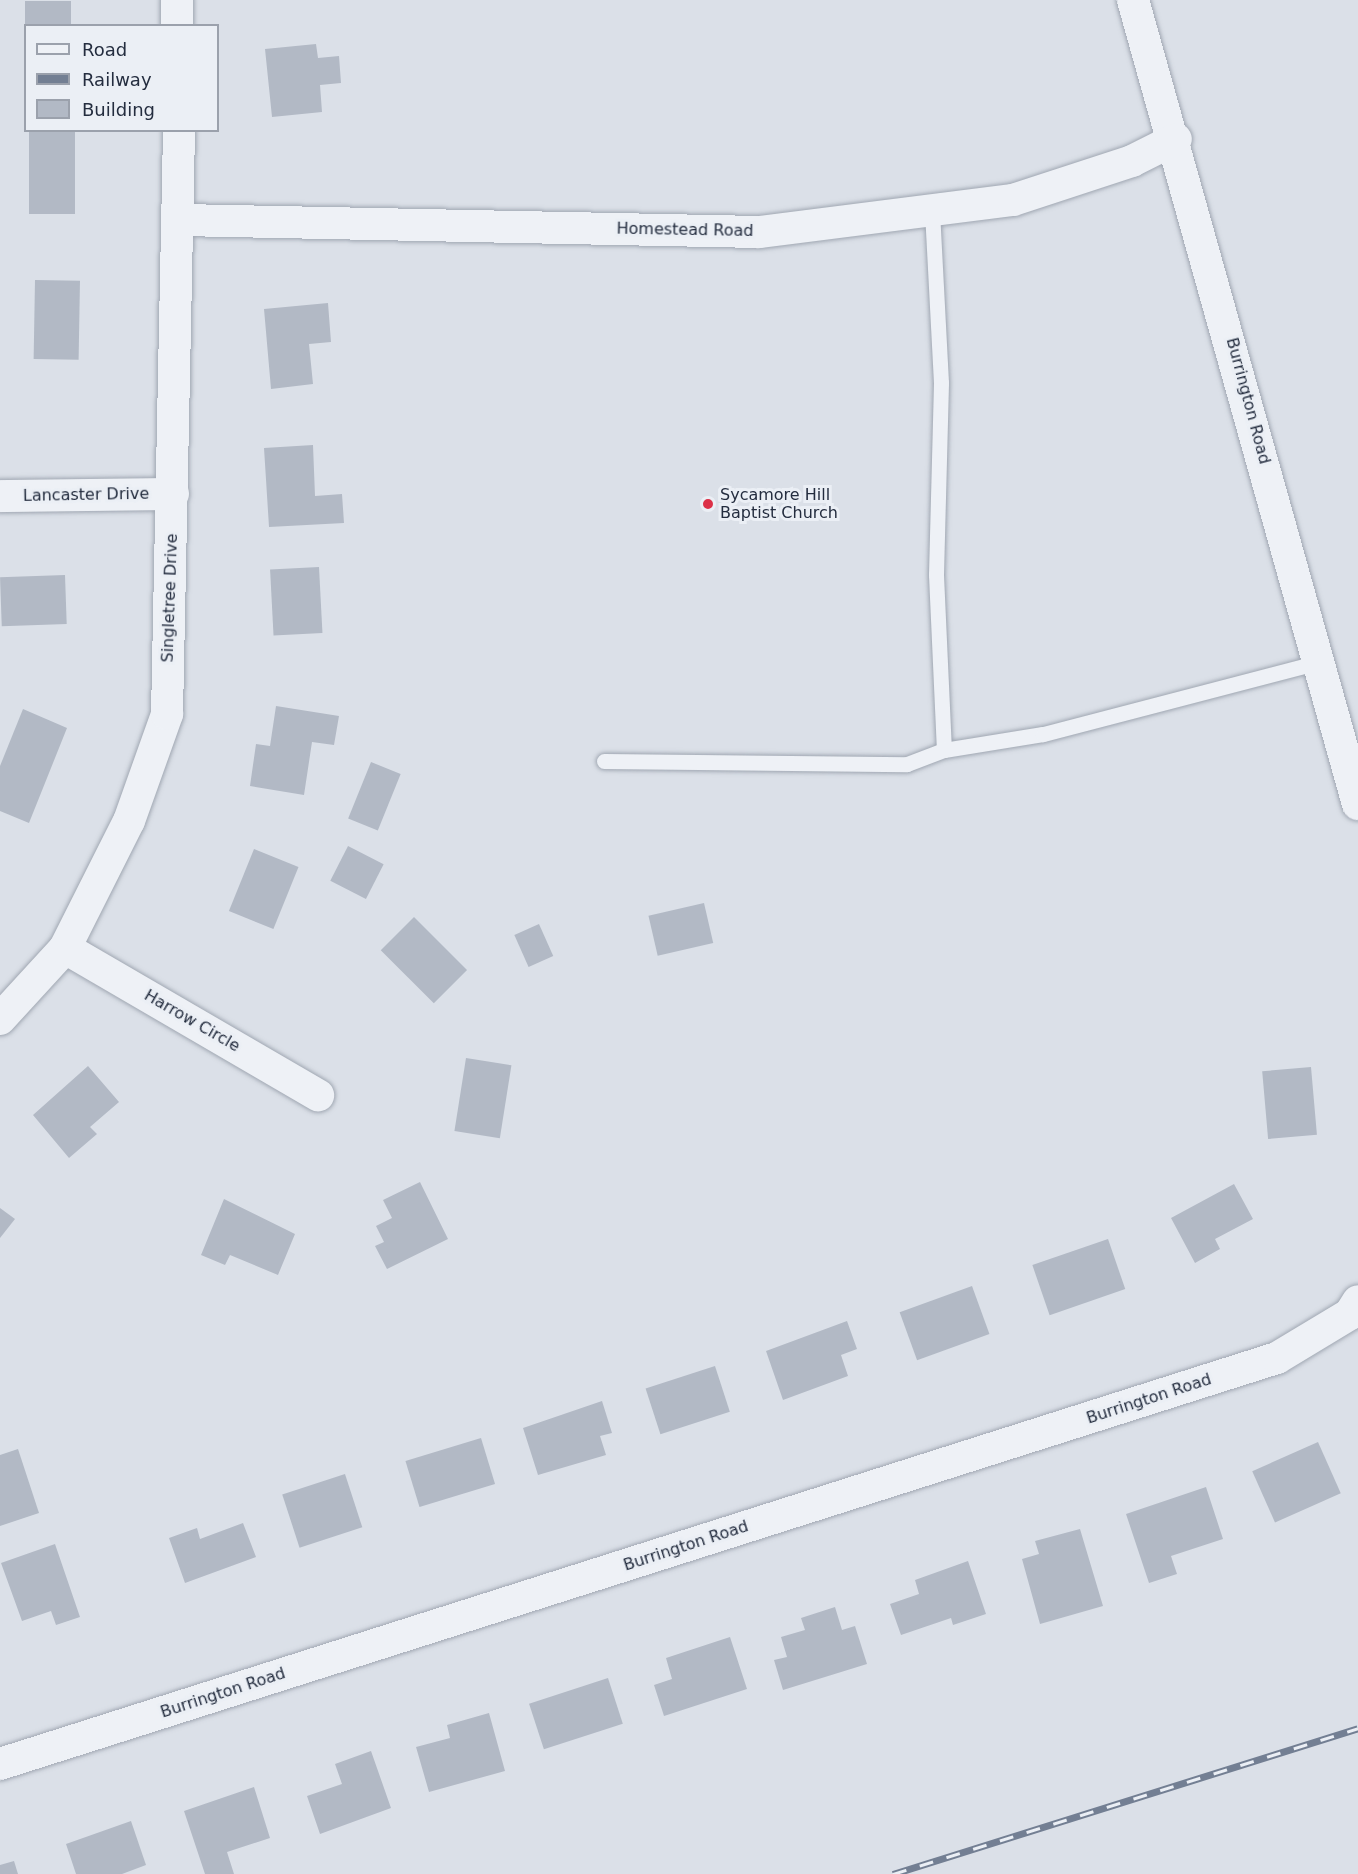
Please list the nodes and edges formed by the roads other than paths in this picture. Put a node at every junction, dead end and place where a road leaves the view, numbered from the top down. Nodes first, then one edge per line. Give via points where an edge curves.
1 (177, 0) edge
2 (1133, 0) edge
3 (177, 24) edge
4 (179, 132) edge
5 (1176, 139) junction
6 (932, 211) junction
7 (180, 220) junction
8 (173, 494) junction
9 (0, 496) edge
10 (1319, 662) junction
11 (944, 750) junction
12 (604, 761) dead end
13 (1358, 804) edge
14 (65, 948) junction
15 (0, 1019) edge
16 (318, 1095) dead end
17 (1358, 1301) edge
18 (0, 1764) edge

1 - 3 street
2 - 5 street, Burrington Road
4 - 7 street, Singletree Drive
5 - 6 street, Homestead Road via 1132,161 1013,200
5 - 10 street, Burrington Road
6 - 7 street, Homestead Road via 759,232
6 - 11 lane via 940,383 936,575
7 - 8 street, Singletree Drive
8 - 9 street, Lancaster Drive
8 - 14 street, Singletree Drive via 167,714 129,821
10 - 11 lane via 1043,734
10 - 13 street, Burrington Road
11 - 12 lane via 907,764
14 - 15 street, Singletree Drive
14 - 16 street, Harrow Circle
17 - 18 street, Burrington Road via 1350,1314 1277,1358

